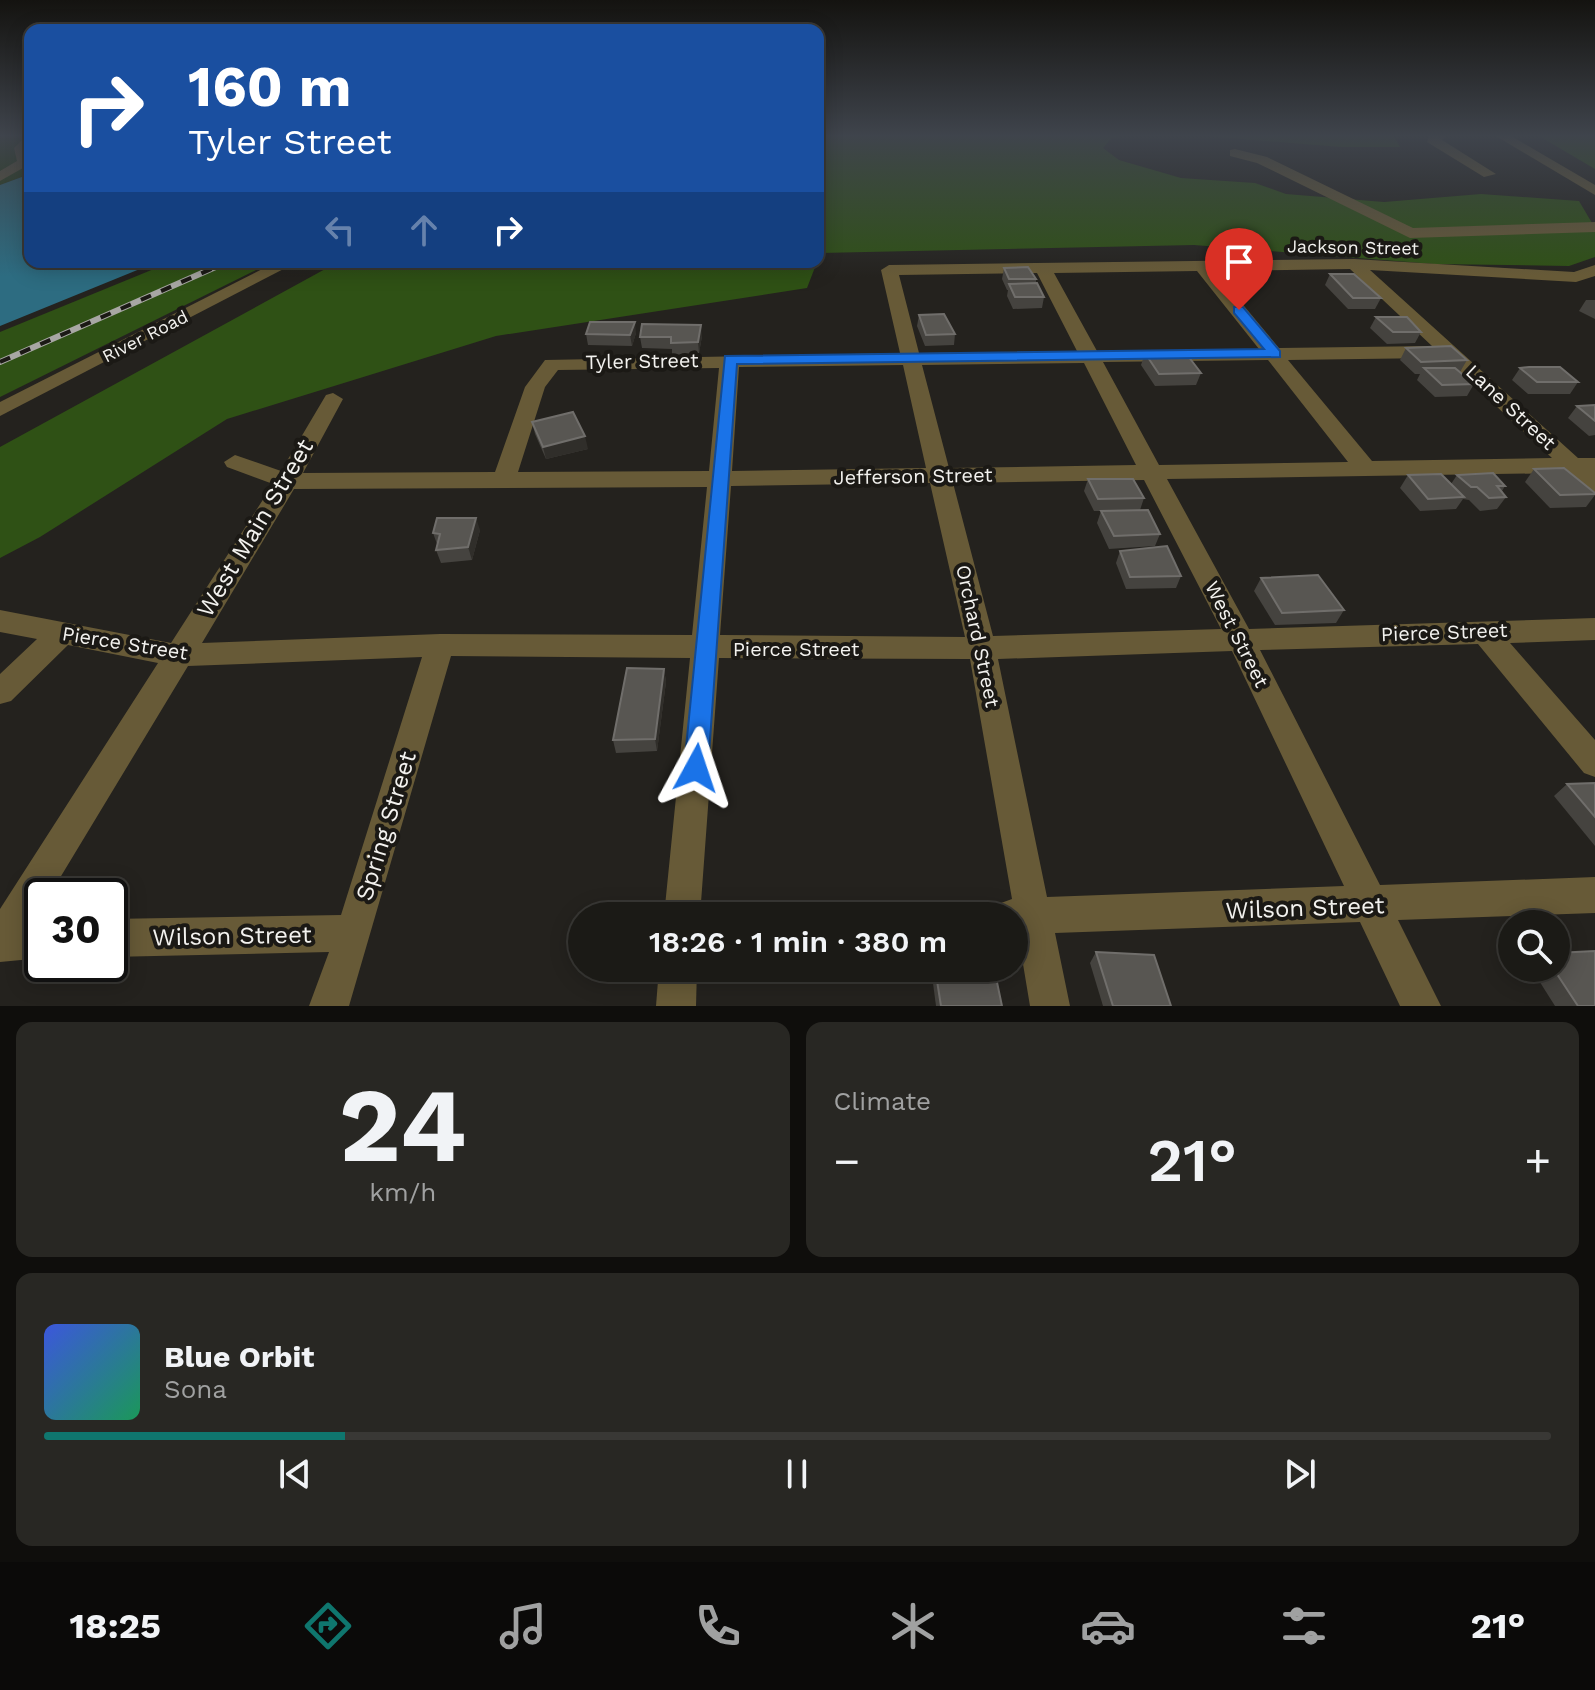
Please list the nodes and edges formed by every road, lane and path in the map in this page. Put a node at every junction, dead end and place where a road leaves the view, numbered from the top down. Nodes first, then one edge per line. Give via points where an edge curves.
1 (1309, 183) edge
2 (1595, 227) edge
3 (1354, 264) junction
4 (1202, 266) junction
5 (277, 268) edge
6 (1043, 268) junction
7 (889, 270) joint
8 (1595, 270) edge
9 (1576, 277) junction
10 (1595, 290) edge
11 (1452, 352) junction
12 (1275, 354) junction
13 (1086, 355) junction
14 (908, 357) junction
15 (730, 360) junction
16 (333, 399) dead end
17 (0, 410) edge
18 (235, 462) dead end
19 (1584, 465) edge
20 (1368, 471) junction
21 (1153, 473) junction
22 (941, 475) junction
23 (718, 479) junction
24 (504, 480) junction
25 (287, 481) junction
26 (1595, 486) edge
27 (0, 621) edge
28 (1595, 629) edge
29 (1483, 630) junction
30 (61, 634) junction
31 (1241, 640) junction
32 (440, 645) junction
33 (982, 648) junction
34 (707, 649) junction
35 (177, 655) junction
36 (0, 692) edge
37 (1595, 763) edge
38 (1595, 895) edge
39 (683, 902) edge
40 (1021, 902) edge
41 (1372, 906) junction
42 (1028, 916) edge
43 (354, 933) junction
44 (1028, 933) edge
45 (128, 938) edge
46 (24, 940) edge
47 (1, 941) edge
48 (677, 982) edge
49 (329, 1006) edge
50 (676, 1006) edge
51 (1050, 1006) edge
52 (1421, 1006) edge

1 - 2 street via 1410,233
3 - 4 street, Jackson Street
3 - 9 street, Jackson Street
3 - 11 street, Lane Street
4 - 6 street, Jackson Street
4 - 12 street
5 - 17 street, River Road
6 - 7 street, Jackson Street
6 - 13 street, West Street
7 - 14 street, Orchard Street
8 - 9 street
9 - 10 street
11 - 12 street, Tyler Street
11 - 19 street, Lane Street
12 - 13 street, Tyler Street
12 - 20 street
13 - 14 street, Tyler Street
13 - 21 street, West Street
14 - 15 street, Tyler Street
14 - 22 street, Orchard Street
15 - 23 street
15 - 24 street, Tyler Street via 552,364 535,387
16 - 25 street, West Main Street
18 - 25 street, Jefferson Street
19 - 20 street, Jefferson Street
19 - 26 street, Lane Street
20 - 21 street, Jefferson Street
21 - 22 street, Jefferson Street
21 - 31 street, West Street
22 - 23 street, Jefferson Street
22 - 33 street, Orchard Street
23 - 24 street, Jefferson Street
23 - 34 street
24 - 25 street, Jefferson Street
25 - 35 street, West Main Street
27 - 30 street, Pierce Street
28 - 29 street, Pierce Street
29 - 31 street, Pierce Street
29 - 37 street
30 - 35 street, Pierce Street
30 - 36 street
31 - 33 street, Pierce Street
31 - 41 street, West Street
32 - 34 street, Pierce Street
32 - 35 street, Pierce Street
32 - 43 street, Spring Street
33 - 34 street, Pierce Street
33 - 40 street, Orchard Street
34 - 39 street
35 - 47 street, West Main Street
38 - 41 street, Wilson Street
41 - 42 street, Wilson Street
41 - 52 street, West Street
43 - 45 street, Wilson Street
43 - 49 street, Spring Street
44 - 51 street, Orchard Street
46 - 47 street
48 - 50 street

